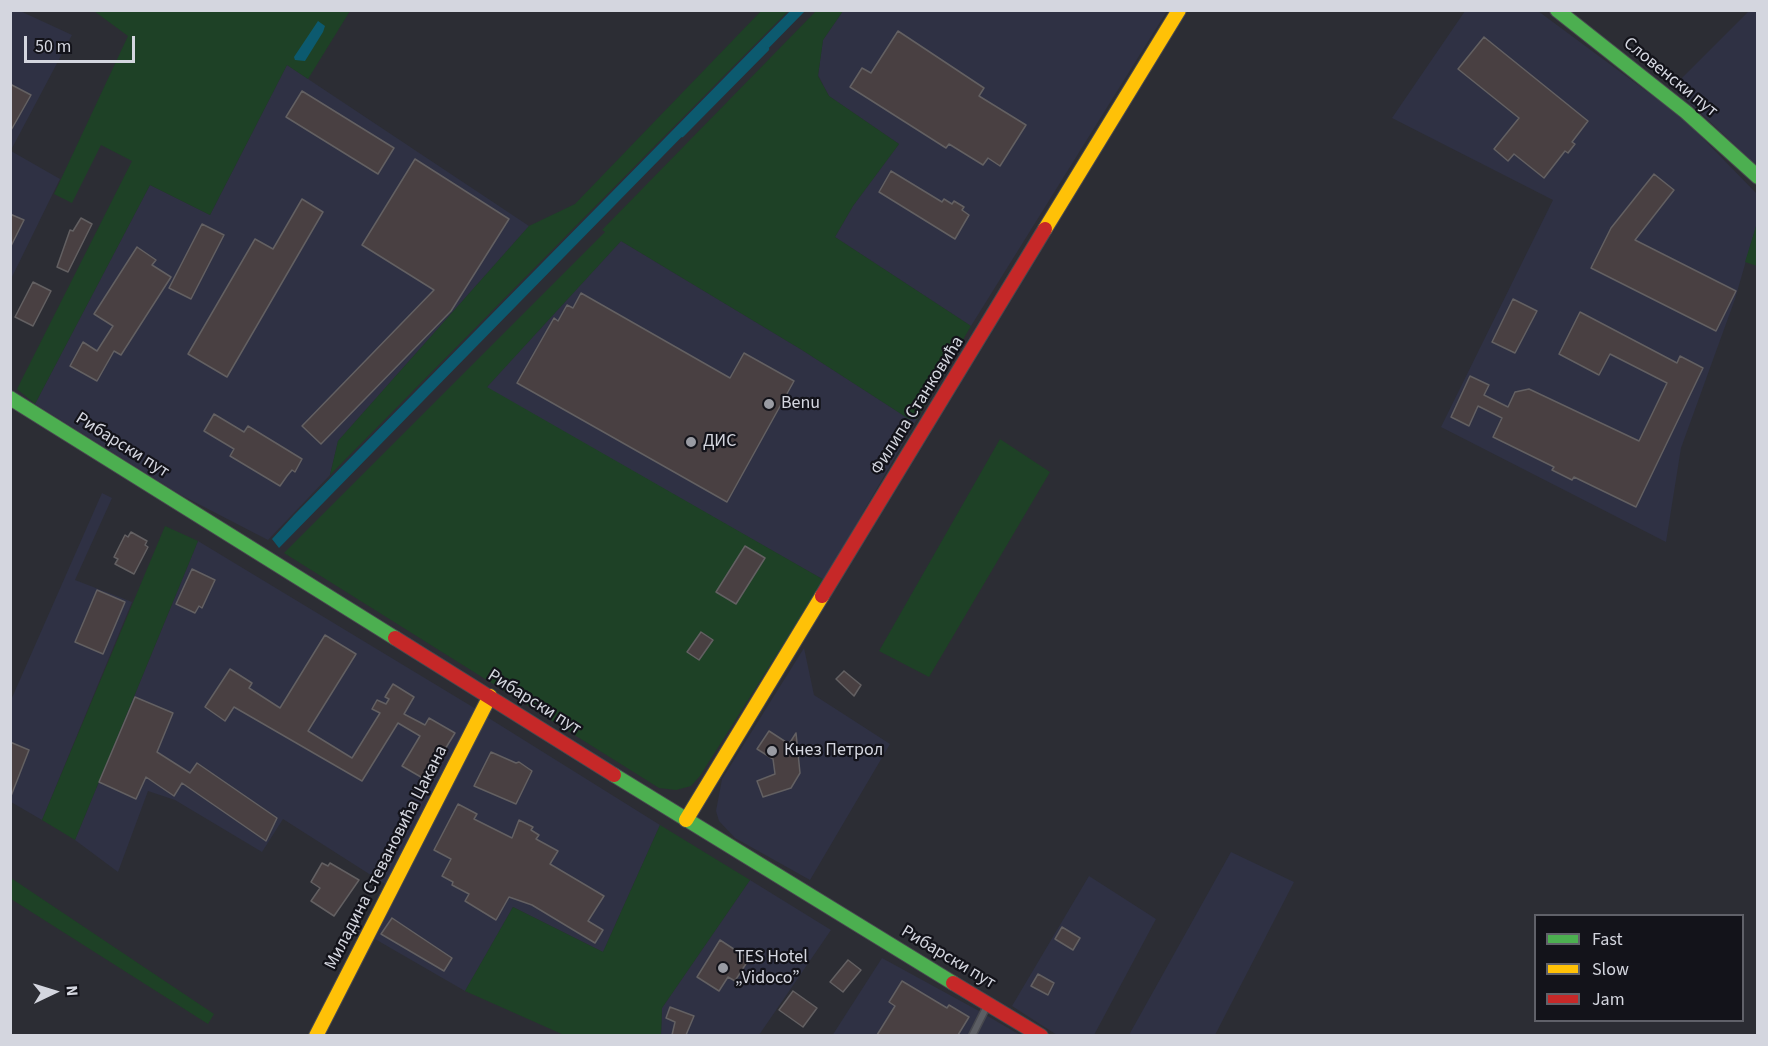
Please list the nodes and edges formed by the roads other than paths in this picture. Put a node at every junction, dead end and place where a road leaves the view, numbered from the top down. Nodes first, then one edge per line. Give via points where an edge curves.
1 (1179, 10) edge
2 (1557, 10) edge
3 (1758, 177) edge
4 (10, 398) edge
5 (490, 696) junction
6 (686, 820) junction
7 (988, 1004) junction
8 (316, 1035) edge
9 (972, 1035) edge
10 (1041, 1035) edge

1 - 6 main road, Филипа Станковића
2 - 3 main road, Словенски пут via 1693,119
4 - 5 main road, Рибарски пут
5 - 6 main road, Рибарски пут
5 - 8 main road, Миладина Стевановића Цакана
6 - 7 main road, Рибарски пут
7 - 9 lane
7 - 10 main road, Рибарски пут

